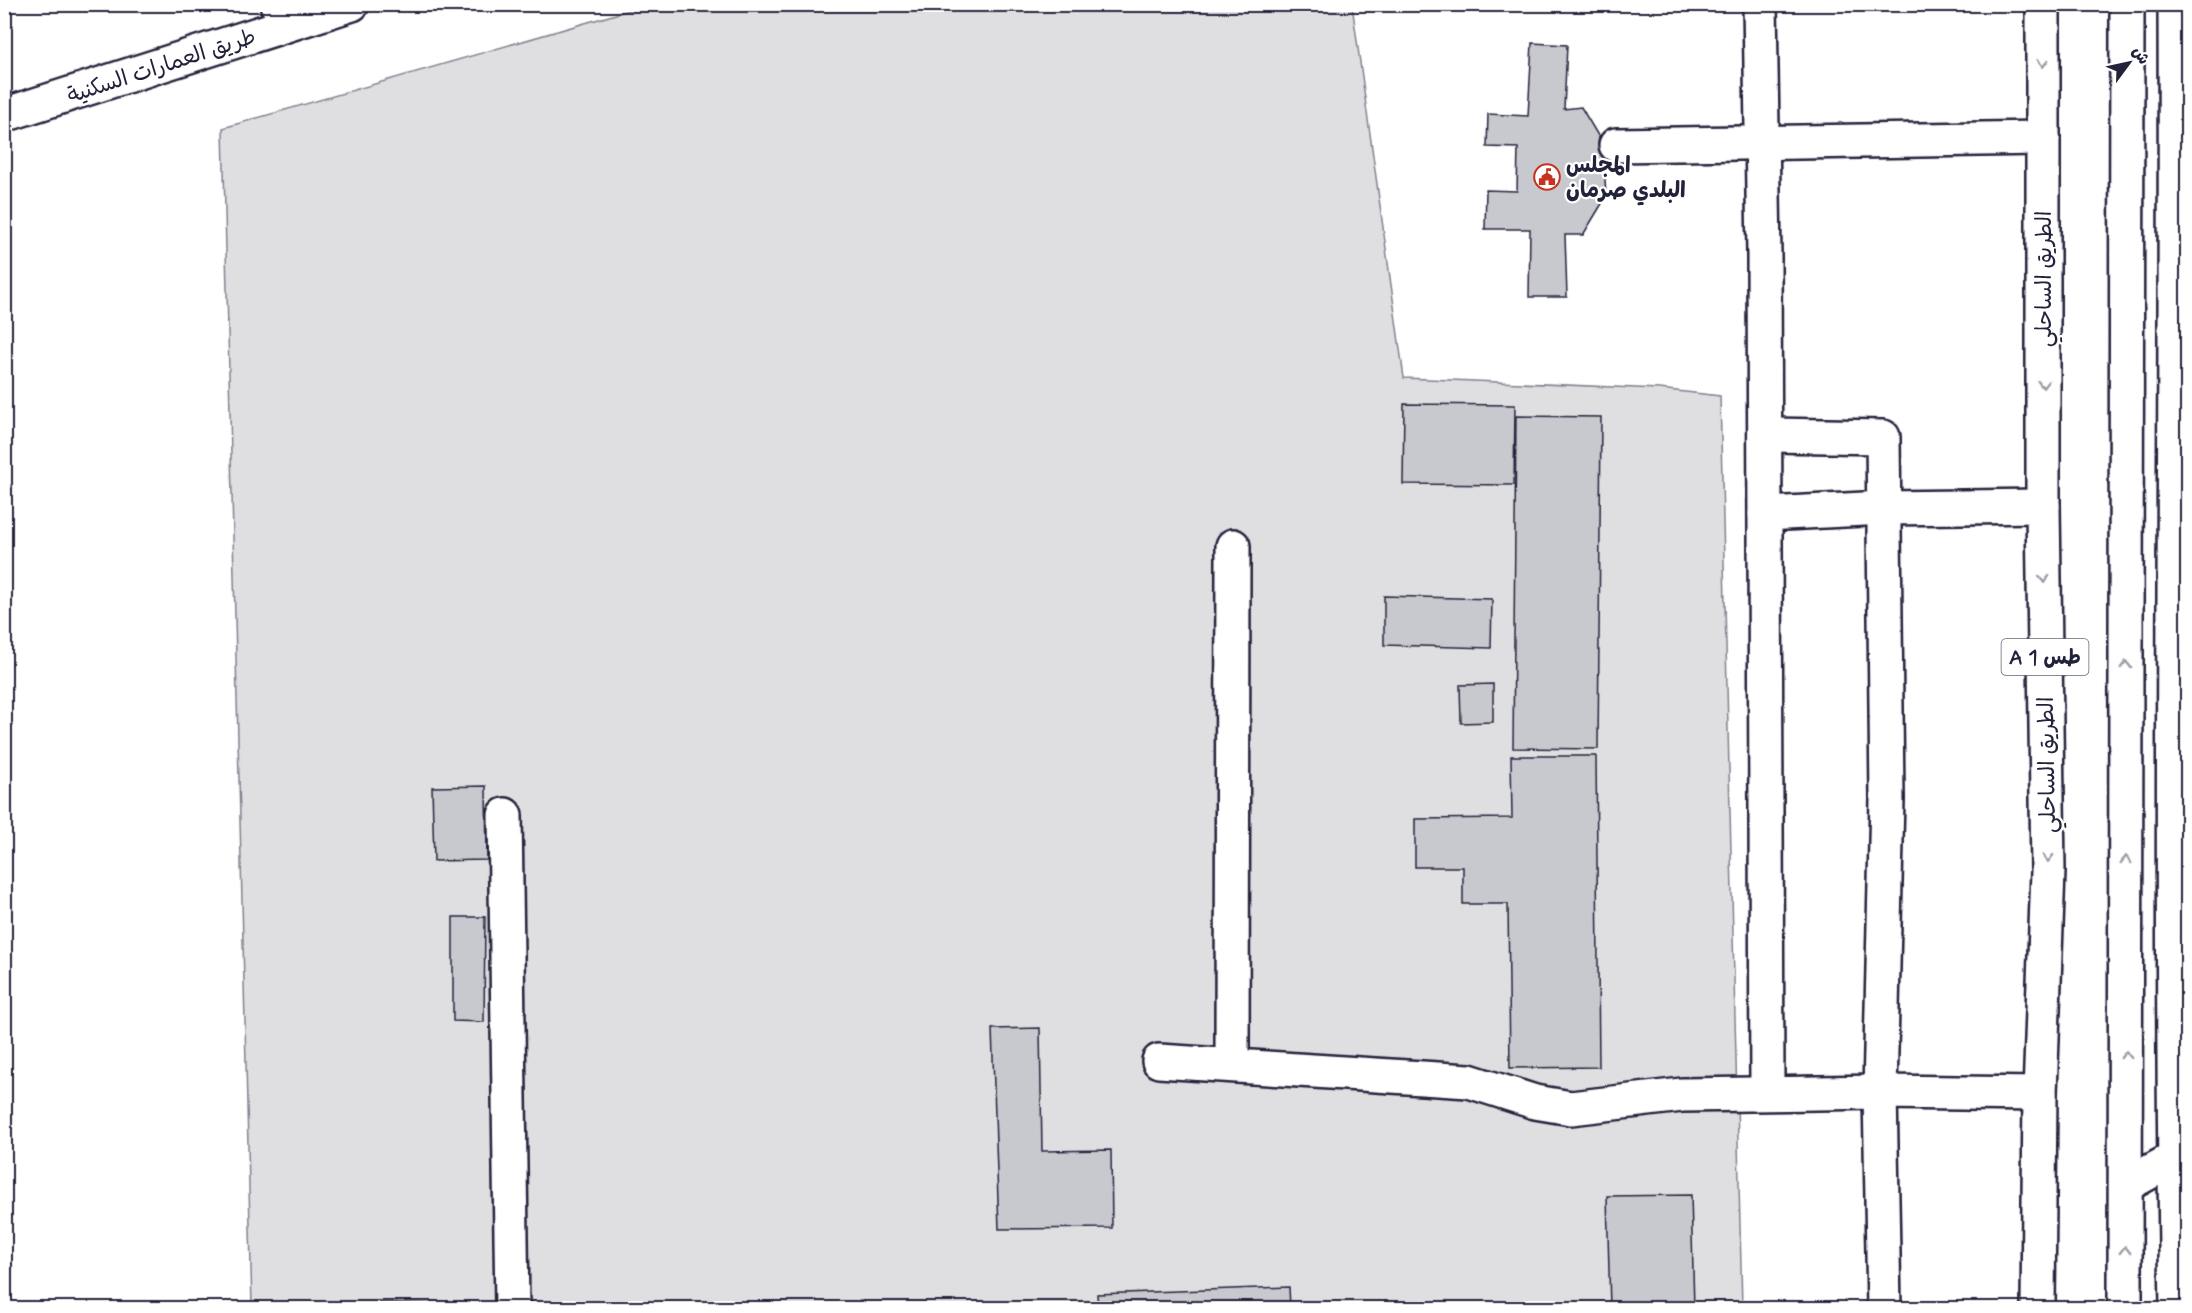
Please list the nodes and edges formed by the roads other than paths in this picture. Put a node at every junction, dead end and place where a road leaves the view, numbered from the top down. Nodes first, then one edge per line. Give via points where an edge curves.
1 (352, 4) edge
2 (1760, 4) edge
3 (2043, 4) edge
4 (2127, 4) edge
5 (2175, 4) edge
6 (283, 14) edge
7 (4, 115) edge
8 (2043, 138) junction
9 (1762, 141) junction
10 (1616, 145) dead end
11 (2182, 348) edge
12 (1765, 435) junction
13 (2043, 506) junction
14 (1884, 508) junction
15 (1765, 514) junction
16 (1233, 546) dead end
17 (505, 815) dead end
18 (1159, 1061) dead end
19 (1232, 1065) junction
20 (1880, 1092) junction
21 (1767, 1093) junction
22 (2040, 1094) junction
23 (2181, 1155) edge
24 (2126, 1185) junction
25 (512, 1308) edge
26 (1884, 1308) edge
27 (2038, 1308) edge
28 (2125, 1308) edge
29 (2177, 1308) edge

1 - 6 main road, طريق العمارات السكنية
2 - 9 main road
3 -> 8 main road, الطريق الساحلي / A 1 طس
24 -> 4 main road
5 - 11 main road
6 - 7 main road, طريق العمارات السكنية
8 - 9 main road
8 -> 13 main road, الطريق الساحلي / A 1 طس
9 - 10 main road
9 - 12 main road
11 - 23 main road
12 - 14 main road via 1883,437
12 - 15 main road
13 - 14 main road
13 -> 22 main road, الطريق الساحلي / A 1 طس via 2048,871
14 - 15 main road
14 - 20 main road via 1887,799
15 - 21 main road
16 - 19 main road
17 - 25 main road
18 - 19 main road
19 - 21 main road via 1469,1081 1534,1102 1571,1108 1682,1095
20 - 21 main road
20 - 22 main road
20 - 26 main road
22 - 27 main road, الطريق الساحلي / A 1 طس
23 - 24 main road
23 - 29 main road
28 -> 24 main road

